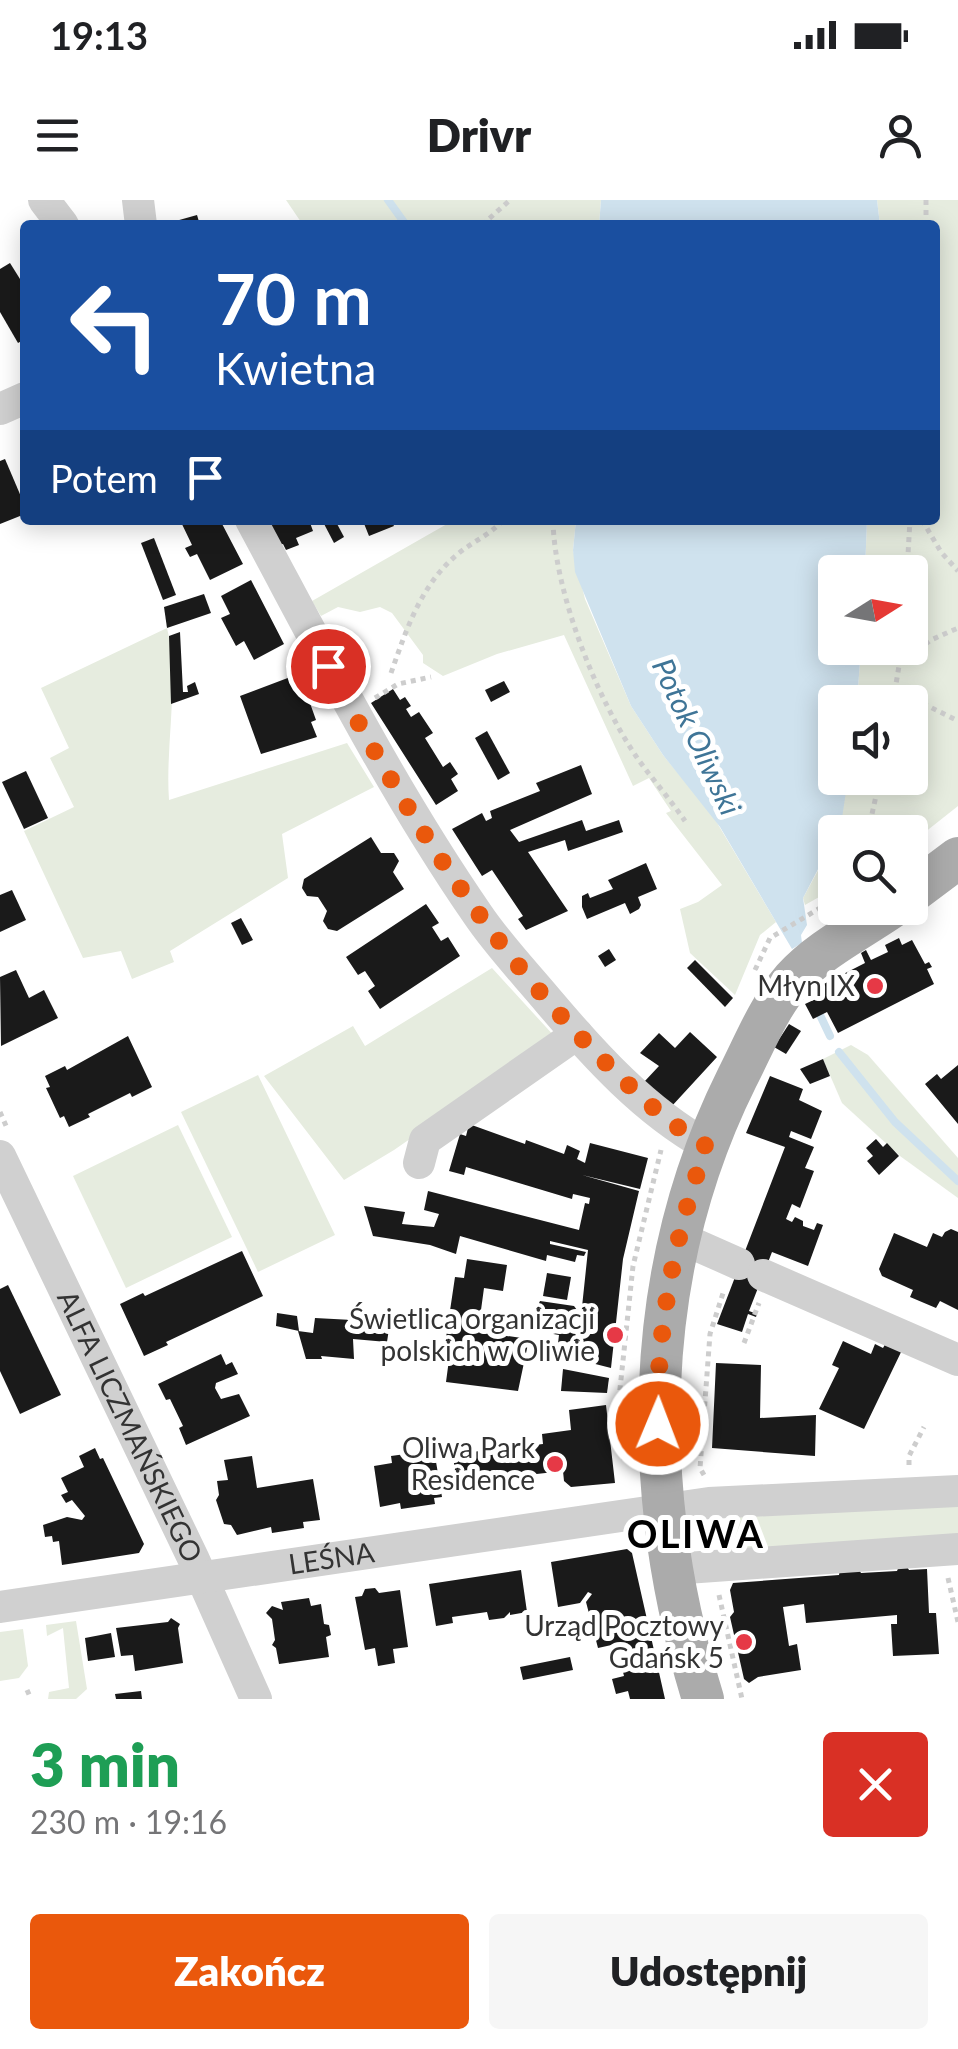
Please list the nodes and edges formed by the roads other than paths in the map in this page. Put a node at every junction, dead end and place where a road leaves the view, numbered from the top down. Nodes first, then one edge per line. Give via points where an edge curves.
1 (44, 200) edge
2 (60, 220) edge
3 (254, 525) edge
4 (958, 858) edge
5 (928, 880) edge
6 (866, 925) edge
7 (577, 1034) junction
8 (706, 1146) junction
9 (0, 1156) edge
10 (418, 1163) dead end
11 (678, 1237) junction
12 (958, 1360) edge
13 (958, 1490) edge
14 (664, 1510) junction
15 (958, 1549) edge
16 (672, 1569) junction
17 (201, 1578) junction
18 (0, 1607) edge
19 (256, 1699) edge
20 (703, 1699) edge

1 - 2 street
3 - 7 street via 346,702 429,840 480,918
4 - 5 main road
6 - 8 main road via 761,995
7 - 8 street via 664,1120
7 - 10 street via 426,1140
8 - 11 main road
9 - 17 street, ALFA LICZMAŃSKIEGO
11 - 12 street
11 - 14 main road via 662,1324 658,1396
13 - 14 street, LEŚNA
14 - 16 main road
14 - 17 street, LEŚNA
15 - 16 street
16 - 20 main road
17 - 18 street, LEŚNA
17 - 19 street, ALFA LICZMAŃSKIEGO

